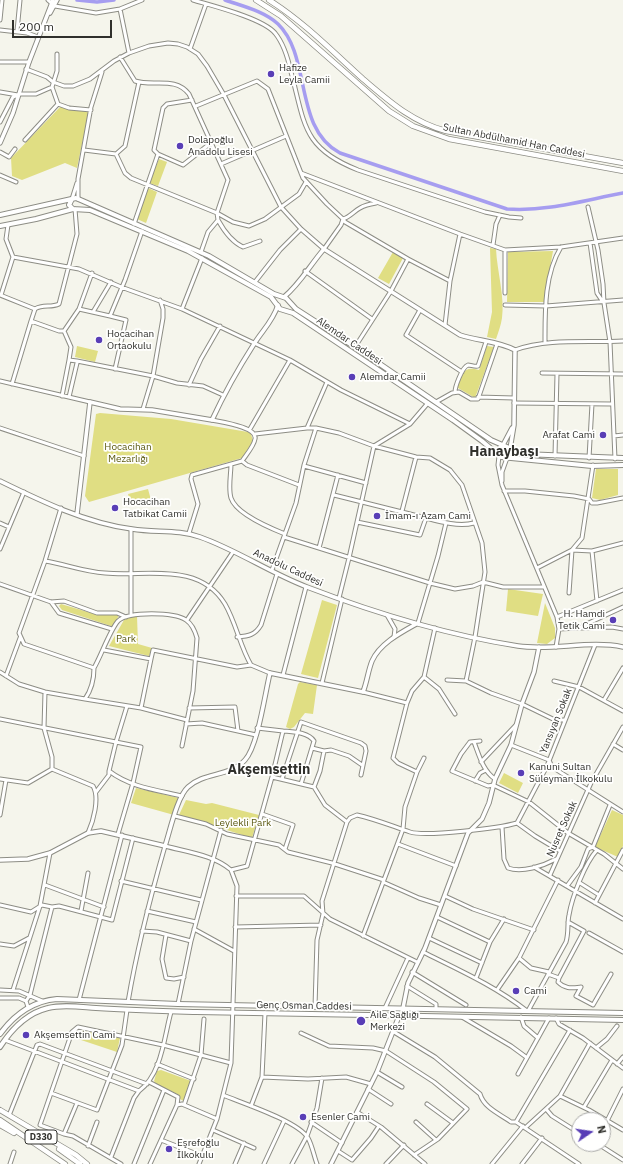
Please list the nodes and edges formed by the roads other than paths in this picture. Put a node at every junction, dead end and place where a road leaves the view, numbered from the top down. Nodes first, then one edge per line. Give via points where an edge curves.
1 (2, 0) edge
2 (20, 0) edge
3 (48, 0) edge
4 (142, 0) edge
5 (193, 0) edge
6 (256, 0) edge
7 (269, 0) edge
8 (54, 3) edge
9 (206, 4) junction
10 (120, 9) junction
11 (0, 20) edge
12 (0, 30) edge
13 (17, 31) junction
14 (38, 37) junction
15 (190, 49) junction
16 (129, 53) junction
17 (57, 54) dead end
18 (120, 57) junction
19 (0, 62) edge
20 (29, 62) junction
21 (26, 69) junction
22 (102, 72) junction
23 (53, 82) junction
24 (139, 82) junction
25 (52, 87) junction
26 (0, 92) edge
27 (18, 94) junction
28 (224, 95) junction
29 (192, 100) junction
30 (58, 104) junction
31 (196, 106) junction
32 (91, 110) junction
33 (0, 122) edge
34 (286, 136) junction
35 (26, 140) dead end
36 (212, 142) junction
37 (0, 143) edge
38 (16, 149) dead end
39 (84, 150) junction
40 (252, 151) junction
41 (0, 152) edge
42 (116, 154) junction
43 (158, 154) junction
44 (623, 163) edge
45 (221, 164) junction
46 (623, 170) edge
47 (301, 173) junction
48 (0, 175) edge
49 (78, 179) junction
50 (16, 182) dead end
51 (306, 182) junction
52 (147, 185) junction
53 (72, 199) junction
54 (78, 200) junction
55 (376, 203) junction
56 (281, 207) junction
57 (588, 207) dead end
58 (75, 209) junction
59 (217, 213) junction
60 (0, 215) edge
61 (500, 215) junction
62 (521, 218) dead end
63 (343, 219) junction
64 (218, 220) junction
65 (134, 224) junction
66 (8, 225) junction
67 (0, 226) edge
68 (301, 229) junction
69 (142, 231) junction
70 (460, 234) junction
71 (623, 238) edge
72 (260, 241) dead end
73 (595, 242) junction
74 (590, 243) junction
75 (492, 245) junction
76 (561, 247) junction
77 (324, 249) junction
78 (505, 250) junction
79 (201, 252) junction
80 (13, 257) junction
81 (202, 258) junction
82 (408, 259) junction
83 (67, 268) junction
84 (305, 271) junction
85 (92, 273) junction
86 (450, 281) junction
87 (111, 282) junction
88 (255, 282) junction
89 (121, 287) junction
90 (293, 290) junction
91 (391, 291) junction
92 (505, 293) dead end
93 (0, 295) edge
94 (283, 297) junction
95 (160, 300) junction
96 (623, 300) edge
97 (290, 302) junction
98 (604, 303) junction
99 (278, 304) junction
100 (506, 305) dead end
101 (546, 306) junction
102 (35, 308) junction
103 (79, 309) junction
104 (182, 309) junction
105 (285, 310) junction
106 (420, 310) junction
107 (93, 312) junction
108 (110, 316) junction
109 (274, 317) junction
110 (372, 319) junction
111 (31, 321) junction
112 (445, 325) junction
113 (220, 326) junction
114 (64, 330) junction
115 (623, 341) edge
116 (486, 342) junction
117 (610, 342) junction
118 (254, 343) junction
119 (545, 343) junction
120 (497, 344) junction
121 (355, 347) junction
122 (515, 350) junction
123 (69, 360) junction
124 (290, 360) junction
125 (77, 361) junction
126 (115, 369) junction
127 (462, 372) junction
128 (542, 373) dead end
129 (557, 374) junction
130 (611, 374) junction
131 (623, 374) edge
132 (153, 376) junction
133 (0, 381) edge
134 (327, 382) junction
135 (12, 384) junction
136 (189, 385) junction
137 (455, 392) junction
138 (223, 395) junction
139 (62, 396) junction
140 (69, 397) junction
141 (478, 397) junction
142 (514, 398) junction
143 (90, 402) junction
144 (436, 402) junction
145 (557, 402) junction
146 (428, 403) junction
147 (514, 403) junction
148 (592, 404) junction
149 (612, 404) junction
150 (143, 409) junction
151 (212, 420) junction
152 (410, 424) junction
153 (514, 425) junction
154 (0, 428) edge
155 (307, 428) junction
156 (316, 428) junction
157 (250, 429) junction
158 (255, 434) junction
159 (623, 435) edge
160 (614, 436) junction
161 (503, 445) junction
162 (374, 446) junction
163 (510, 449) junction
164 (84, 456) junction
165 (499, 456) junction
166 (555, 456) junction
167 (416, 457) junction
168 (507, 458) junction
169 (589, 458) junction
170 (623, 458) edge
171 (615, 459) junction
172 (242, 461) junction
173 (231, 464) junction
174 (623, 465) edge
175 (304, 466) junction
176 (593, 466) junction
177 (338, 475) junction
178 (0, 481) edge
179 (366, 483) junction
180 (299, 485) junction
181 (502, 485) junction
182 (24, 492) junction
183 (504, 492) junction
184 (334, 495) junction
185 (623, 498) edge
186 (589, 499) junction
187 (362, 501) junction
188 (61, 508) junction
189 (402, 511) junction
190 (78, 514) junction
191 (426, 518) junction
192 (357, 522) junction
193 (0, 523) edge
194 (446, 523) junction
195 (474, 523) junction
196 (9, 527) junction
197 (131, 529) junction
198 (189, 533) junction
199 (284, 536) junction
200 (623, 543) edge
201 (319, 548) junction
202 (0, 549) edge
203 (572, 550) junction
204 (592, 551) junction
205 (233, 552) junction
206 (349, 558) junction
207 (45, 561) junction
208 (537, 568) junction
209 (272, 570) junction
210 (131, 574) junction
211 (278, 574) junction
212 (483, 582) junction
213 (430, 583) junction
214 (0, 584) edge
215 (306, 587) junction
216 (544, 587) junction
217 (211, 588) junction
218 (623, 590) edge
219 (569, 593) dead end
220 (32, 595) junction
221 (340, 599) junction
222 (597, 601) junction
223 (51, 602) junction
224 (623, 607) edge
225 (131, 614) junction
226 (386, 614) junction
227 (126, 617) junction
228 (557, 618) junction
229 (187, 620) junction
230 (418, 623) junction
231 (434, 628) junction
232 (578, 628) junction
233 (559, 629) junction
234 (623, 629) edge
235 (112, 630) junction
236 (238, 637) junction
237 (394, 637) junction
238 (475, 637) junction
239 (20, 638) junction
240 (595, 645) junction
241 (539, 647) junction
242 (556, 647) junction
243 (623, 648) edge
244 (104, 650) junction
245 (195, 658) junction
246 (151, 659) junction
247 (251, 665) junction
248 (94, 668) junction
249 (623, 668) edge
250 (0, 672) edge
251 (270, 672) junction
252 (283, 675) junction
253 (6, 676) junction
254 (424, 677) junction
255 (447, 680) dead end
256 (466, 681) junction
257 (554, 681) dead end
258 (322, 683) junction
259 (579, 687) junction
260 (45, 692) junction
261 (363, 692) junction
262 (85, 699) junction
263 (604, 700) junction
264 (407, 703) junction
265 (522, 704) junction
266 (127, 706) junction
267 (141, 708) junction
268 (189, 708) junction
269 (623, 711) edge
270 (455, 714) dead end
271 (0, 719) edge
272 (564, 720) junction
273 (187, 722) junction
274 (516, 724) junction
275 (623, 727) edge
276 (44, 728) junction
277 (257, 728) junction
278 (238, 731) junction
279 (284, 731) junction
280 (298, 732) junction
281 (256, 734) junction
282 (480, 740) dead end
283 (116, 742) junction
284 (474, 742) junction
285 (613, 744) junction
286 (511, 745) junction
287 (182, 746) dead end
288 (312, 748) junction
289 (623, 750) edge
290 (324, 751) junction
291 (424, 758) dead end
292 (549, 760) junction
293 (481, 762) junction
294 (362, 765) junction
295 (52, 769) junction
296 (486, 770) junction
297 (109, 771) junction
298 (417, 772) junction
299 (361, 775) dead end
300 (272, 777) junction
301 (0, 779) edge
302 (282, 779) junction
303 (495, 779) junction
304 (6, 780) junction
305 (475, 781) junction
306 (301, 784) junction
307 (133, 785) junction
308 (493, 785) junction
309 (314, 787) junction
310 (588, 790) junction
311 (96, 792) junction
312 (182, 796) junction
313 (529, 802) junction
314 (610, 804) junction
315 (623, 812) edge
316 (262, 814) junction
317 (0, 815) edge
318 (175, 816) junction
319 (347, 822) junction
320 (517, 823) junction
321 (502, 827) junction
322 (403, 829) junction
323 (472, 829) junction
324 (221, 830) junction
325 (568, 833) junction
326 (88, 834) junction
327 (120, 835) junction
328 (133, 838) junction
329 (254, 841) junction
330 (398, 844) junction
331 (165, 846) junction
332 (593, 848) junction
333 (285, 849) junction
334 (597, 850) junction
335 (623, 850) edge
336 (560, 851) junction
337 (50, 853) junction
338 (213, 859) junction
339 (557, 859) junction
340 (0, 860) edge
341 (334, 864) junction
342 (616, 864) junction
343 (456, 866) junction
344 (534, 867) junction
345 (623, 869) edge
346 (231, 870) junction
347 (88, 873) dead end
348 (550, 875) junction
349 (558, 880) junction
350 (121, 881) junction
351 (383, 881) junction
352 (580, 883) junction
353 (45, 885) junction
354 (568, 886) junction
355 (154, 889) junction
356 (576, 891) junction
357 (599, 895) junction
358 (236, 896) junction
359 (445, 896) junction
360 (84, 898) junction
361 (201, 900) junction
362 (595, 903) junction
363 (0, 904) edge
364 (442, 905) junction
365 (40, 906) junction
366 (52, 907) junction
367 (104, 907) junction
368 (81, 911) junction
369 (147, 911) junction
370 (323, 914) junction
371 (102, 917) junction
372 (437, 917) junction
373 (504, 919) junction
374 (623, 919) edge
375 (196, 922) junction
376 (568, 922) junction
377 (321, 926) junction
378 (235, 927) junction
379 (194, 929) junction
380 (534, 930) junction
381 (142, 931) junction
382 (589, 933) dead end
383 (166, 935) junction
384 (362, 936) junction
385 (29, 938) junction
386 (429, 938) junction
387 (190, 941) junction
388 (490, 942) junction
389 (0, 944) edge
390 (235, 951) junction
391 (423, 952) junction
392 (623, 952) edge
393 (408, 958) junction
394 (519, 958) junction
395 (417, 962) junction
396 (482, 962) junction
397 (412, 972) junction
398 (548, 973) junction
399 (612, 974) dead end
400 (184, 977) junction
401 (476, 978) junction
402 (558, 978) junction
403 (407, 986) junction
404 (0, 990) edge
405 (14, 990) junction
406 (498, 990) junction
407 (19, 991) junction
408 (30, 995) junction
409 (0, 998) edge
410 (19, 998) junction
411 (79, 1000) junction
412 (26, 1001) junction
413 (42, 1002) junction
414 (128, 1002) junction
415 (178, 1004) junction
416 (466, 1005) dead end
417 (233, 1006) junction
418 (28, 1007) junction
419 (315, 1007) junction
420 (385, 1008) junction
421 (403, 1008) junction
422 (436, 1009) junction
423 (127, 1010) junction
424 (527, 1011) junction
425 (171, 1012) junction
426 (233, 1013) junction
427 (623, 1013) edge
428 (265, 1014) junction
429 (400, 1016) junction
430 (462, 1017) junction
431 (521, 1017) junction
432 (549, 1018) junction
433 (556, 1018) junction
434 (204, 1019) dead end
435 (623, 1020) edge
436 (616, 1026) dead end
437 (570, 1030) junction
438 (394, 1032) junction
439 (301, 1033) dead end
440 (0, 1034) edge
441 (124, 1036) junction
442 (538, 1038) junction
443 (5, 1040) junction
444 (590, 1043) junction
445 (163, 1045) junction
446 (0, 1048) edge
447 (596, 1048) junction
448 (386, 1051) junction
449 (34, 1052) junction
450 (64, 1054) junction
451 (202, 1055) junction
452 (526, 1057) junction
453 (623, 1057) edge
454 (612, 1060) junction
455 (61, 1062) junction
456 (231, 1063) junction
457 (157, 1064) junction
458 (617, 1064) junction
459 (623, 1068) edge
460 (112, 1071) junction
461 (377, 1072) junction
462 (518, 1074) dead end
463 (262, 1077) junction
464 (322, 1078) junction
465 (108, 1079) junction
466 (194, 1079) junction
467 (148, 1083) junction
468 (371, 1084) junction
469 (402, 1087) dead end
470 (368, 1089) junction
471 (623, 1089) edge
472 (164, 1090) junction
473 (139, 1091) junction
474 (51, 1093) junction
475 (223, 1095) junction
476 (560, 1096) junction
477 (77, 1103) junction
478 (391, 1104) dead end
479 (427, 1104) dead end
480 (177, 1105) junction
481 (183, 1105) junction
482 (251, 1106) junction
483 (584, 1108) junction
484 (546, 1109) junction
485 (0, 1111) edge
486 (357, 1112) junction
487 (591, 1112) edge
488 (10, 1113) dead end
489 (611, 1113) edge
490 (217, 1118) junction
491 (0, 1120) edge
492 (284, 1121) junction
493 (97, 1122) dead end
494 (311, 1122) junction
495 (416, 1122) dead end
496 (516, 1122) junction
497 (453, 1123) junction
498 (611, 1123) edge
499 (0, 1125) edge
500 (379, 1126) junction
501 (524, 1127) junction
502 (571, 1127) edge
503 (213, 1130) junction
504 (623, 1130) edge
505 (64, 1134) junction
506 (307, 1136) junction
507 (542, 1138) junction
508 (161, 1140) junction
509 (436, 1140) junction
510 (244, 1143) junction
511 (342, 1143) junction
512 (404, 1145) junction
513 (88, 1146) junction
514 (254, 1148) dead end
515 (338, 1151) junction
516 (14, 1152) dead end
517 (610, 1152) edge
518 (414, 1155) junction
519 (202, 1156) junction
520 (111, 1157) junction
521 (623, 1160) edge
522 (333, 1163) edge
523 (10, 1164) edge
524 (61, 1164) edge
525 (65, 1164) edge
526 (80, 1164) edge
527 (87, 1164) edge
528 (121, 1164) edge
529 (134, 1164) edge
530 (150, 1164) edge
531 (199, 1164) edge
532 (235, 1164) edge
533 (264, 1164) edge
534 (292, 1164) edge
535 (317, 1164) edge
536 (386, 1164) edge
537 (425, 1164) edge
538 (492, 1164) edge
539 (522, 1164) edge
540 (579, 1164) edge

1 - 11 street
2 - 13 street
3 - 8 street
4 - 10 street
5 - 9 street
6 - 46 main road, Sultan Abdülhamid Han Caddesi via 281,16 389,111 419,129 449,139
7 - 44 main road, Sultan Abdülhamid Han Caddesi via 298,21 390,103 422,123 446,131
8 - 10 street via 96,13
8 - 14 street
9 - 15 street
9 - 61 street via 261,23 274,32 282,43 288,60 308,132 325,154 358,170
10 - 16 street
12 - 13 street
13 - 14 street
14 - 20 street
15 - 16 street via 168,43
15 - 28 street via 198,54 207,66
16 - 18 street
17 - 23 street via 57,71
18 - 22 street
18 - 24 street via 135,81
19 - 20 street
20 - 21 street
21 - 23 street
21 - 27 street
22 - 23 street via 74,86
22 - 32 street
23 - 25 street
24 - 29 street via 178,85 186,90
24 - 42 street via 125,146
25 - 27 street via 36,94
25 - 30 street
26 - 27 street
27 - 33 street via 13,97
27 - 37 street
28 - 31 street
28 - 34 street via 259,82 268,89
28 - 40 street
29 - 31 street
29 - 43 street via 167,104 163,108 154,150
30 - 32 street
30 - 35 street
31 - 36 street
32 - 39 street
34 - 40 street
34 - 47 street
36 - 43 street via 183,165
36 - 45 street
38 - 41 street via 9,157
39 - 42 street
39 - 49 street
40 - 45 street
40 - 56 street
42 - 52 street via 125,173
43 - 52 street
45 - 59 street via 228,180
47 - 51 street
47 - 55 street via 359,194
48 - 50 street
49 - 53 street
49 - 54 street
51 - 56 street via 299,194
51 - 63 street
52 - 59 street
52 - 65 street
53 - 54 main road
53 - 58 main road via 69,205
53 - 60 main road
54 - 58 main road via 80,205
54 - 65 main road
55 - 63 street via 358,208 348,218
55 - 70 street
56 - 59 street via 249,226 233,222
56 - 68 street
57 - 73 street
58 - 66 main road
58 - 69 main road via 90,210
58 - 83 street via 77,234
59 - 64 street
61 - 62 street
61 - 75 street
63 - 77 street
63 - 82 street
64 - 72 street via 232,240 240,246
64 - 79 street via 208,232
65 - 79 main road
66 - 67 main road
66 - 80 street via 6,239
68 - 77 street
68 - 88 street via 280,250
69 - 81 main road
69 - 89 street
70 - 75 street
70 - 86 street
71 - 73 street
73 - 74 street
73 - 98 street
74 - 76 street
74 - 98 street via 597,293
75 - 78 street
76 - 78 street
76 - 101 street via 553,263
77 - 84 street
77 - 91 street
78 - 92 street
79 - 88 main road
80 - 83 street
80 - 93 street
81 - 99 main road via 244,281
81 - 104 street
82 - 86 street
82 - 91 street
83 - 85 street
83 - 102 street via 59,304
84 - 90 street
84 - 110 street
85 - 87 street
85 - 103 street
86 - 112 street
87 - 89 street
87 - 107 street
88 - 94 main road
89 - 95 street
89 - 108 street
90 - 94 street
90 - 97 street
91 - 106 street
91 - 110 street
93 - 102 street
94 - 97 main road, Alemdar Caddesi
94 - 99 main road
95 - 104 street
95 - 132 street via 164,309
96 - 98 street
97 - 105 main road
97 - 121 main road, Alemdar Caddesi via 296,309
98 - 101 street
98 - 117 street
99 - 105 main road, Alemdar Caddesi
99 - 109 street
100 - 101 street
101 - 119 street
102 - 111 street
103 - 107 street
103 - 114 street
104 - 113 street
105 - 109 street
105 - 146 main road, Alemdar Caddesi
106 - 112 street
106 - 127 street via 406,335
107 - 108 street
108 - 126 street via 126,320
109 - 118 street
110 - 121 street
111 - 114 street via 59,331
111 - 135 street
112 - 116 street via 460,335
113 - 118 street
113 - 136 street
114 - 123 street via 72,347
115 - 117 street
116 - 120 street
116 - 127 street via 478,366 467,366
117 - 119 street
117 - 130 street
118 - 124 street
118 - 138 street
119 - 122 street
120 - 122 street
120 - 141 street
121 - 144 main road, Alemdar Caddesi
122 - 142 street
123 - 125 street
123 - 139 street
124 - 134 street
124 - 157 street
125 - 126 street
125 - 140 street
126 - 132 street
127 - 137 street
128 - 129 street
129 - 130 street
129 - 145 street
130 - 131 street
130 - 149 street
132 - 136 street
132 - 150 street
133 - 135 street
134 - 152 street
134 - 155 street
135 - 139 street
136 - 138 street via 203,386
137 - 141 street via 474,400
137 - 144 street
138 - 151 street
139 - 140 street
140 - 143 street
141 - 142 street
142 - 147 street
143 - 150 street via 120,408
143 - 164 street
144 - 161 main road, Alemdar Caddesi via 486,438
145 - 147 street
145 - 148 street
145 - 166 street
146 - 152 street
146 - 165 main road, Alemdar Caddesi
147 - 153 street
148 - 149 street
148 - 169 street
149 - 160 street
150 - 151 street
151 - 157 street
152 - 162 street
153 - 161 street
153 - 163 street
154 - 164 street
155 - 156 street
155 - 158 street
156 - 162 street via 339,433
156 - 175 street
157 - 158 street
158 - 172 street via 255,439
159 - 160 street
160 - 171 street
161 - 163 main road
161 - 165 main road via 498,450
162 - 167 street
162 - 179 street
163 - 166 main road via 523,454
163 - 168 main road via 511,453
164 - 190 street
165 - 168 main road
165 - 181 street
166 - 169 main road
167 - 189 street
167 - 195 street via 430,458 450,470 462,484 469,499
168 - 176 main road
168 - 181 street via 502,472
169 - 171 main road
170 - 171 main road
172 - 173 street
172 - 180 street
173 - 198 street via 192,475 198,504
173 - 199 street via 231,492 235,505 242,512
174 - 176 main road
175 - 177 street
175 - 180 street
176 - 186 street
177 - 179 street
177 - 184 street
178 - 182 street, Anadolu Caddesi
179 - 187 street
180 - 199 street
181 - 183 street
182 - 188 street, Anadolu Caddesi
182 - 196 street
183 - 186 street via 525,491
183 - 208 street
184 - 187 street
184 - 201 street
185 - 186 street via 597,503
186 - 203 street via 582,538
187 - 189 street
187 - 192 street
188 - 190 street, Anadolu Caddesi
188 - 207 street
189 - 191 street
190 - 197 street, Anadolu Caddesi
191 - 192 street via 420,535
191 - 194 street
192 - 206 street
193 - 196 street
194 - 195 street
194 - 213 street
195 - 212 street via 482,543
196 - 202 street
197 - 198 street, Anadolu Caddesi
197 - 210 street
198 - 205 street, Anadolu Caddesi
199 - 201 street
199 - 209 street
200 - 204 street
201 - 206 street
203 - 204 street
203 - 208 street
203 - 219 street
204 - 222 street
205 - 209 street, Anadolu Caddesi
205 - 217 street
206 - 213 street
206 - 221 street
207 - 210 street via 104,573
207 - 220 street
208 - 216 street
209 - 211 street, Anadolu Caddesi
210 - 217 street via 183,574
210 - 225 street
211 - 215 street, Anadolu Caddesi
211 - 236 street via 257,632
212 - 213 street via 455,589
212 - 216 street via 503,587
212 - 238 street
213 - 230 street
214 - 220 street
215 - 221 street, Anadolu Caddesi
215 - 252 street
216 - 228 street
217 - 229 street
217 - 236 street via 224,603
218 - 222 street
220 - 223 street
220 - 239 street via 19,633
221 - 226 street, Anadolu Caddesi
221 - 258 street
222 - 228 street
223 - 227 street via 64,601 97,613 117,612
223 - 235 street via 59,613
224 - 232 street
225 - 227 street
225 - 229 street via 175,615
226 - 230 street, Anadolu Caddesi
226 - 237 street via 395,629
227 - 235 street via 119,620
228 - 233 street
229 - 245 street via 195,630 197,638
230 - 231 street, Anadolu Caddesi
230 - 237 street
231 - 238 street, Anadolu Caddesi
231 - 254 street
232 - 233 street
232 - 234 street
233 - 242 street
235 - 244 street
236 - 247 street
237 - 261 street via 373,660
238 - 241 street, Anadolu Caddesi via 519,646
238 - 256 street
239 - 248 street via 24,644
239 - 253 street
240 - 242 street, Anadolu Caddesi
240 - 243 street, Anadolu Caddesi
240 - 259 street, Yansıyan Sokak
241 - 242 street, Anadolu Caddesi
241 - 265 street via 534,672
244 - 246 street
244 - 248 street
245 - 246 street via 153,650
245 - 247 street via 237,667
245 - 268 street
246 - 267 street
247 - 251 street
248 - 262 street via 94,678
249 - 263 street
250 - 253 street
251 - 252 street
251 - 277 street
252 - 258 street
253 - 260 street via 19,684
254 - 264 street via 412,691
254 - 270 street via 439,689
255 - 256 street
256 - 265 street
257 - 259 street
258 - 261 street
259 - 263 street
259 - 272 street, Yansıyan Sokak
260 - 262 street
260 - 276 street
261 - 264 street
262 - 266 street
263 - 269 street
264 - 298 street via 394,758 398,763
265 - 272 street via 555,720
265 - 274 street
266 - 267 street
266 - 283 street
267 - 273 street
268 - 273 street
268 - 278 street via 235,707
271 - 276 street
272 - 292 street, Yansıyan Sokak
273 - 278 street
273 - 287 street
274 - 286 street
274 - 293 street
275 - 285 street, Nusret Sokak
276 - 283 street
276 - 295 street via 52,758
277 - 279 street
277 - 281 street
278 - 281 street
279 - 280 street
279 - 300 street
280 - 288 street via 312,738
280 - 294 street via 302,722 361,743 366,751
280 - 302 street
281 - 312 street via 247,759 238,768 194,782
282 - 284 street
283 - 297 street
283 - 307 street via 141,747
284 - 293 street
284 - 305 street via 470,742 452,771
285 - 289 street
285 - 310 street, Nusret Sokak
286 - 292 street
286 - 303 street
288 - 290 street
288 - 306 street
290 - 294 street via 331,750 349,756
290 - 309 street
291 - 298 street
292 - 310 street via 552,767
292 - 313 street, Yansıyan Sokak
293 - 296 street
294 - 299 street
295 - 304 street via 28,783
295 - 311 street via 93,786
296 - 303 street
296 - 305 street via 480,773
297 - 307 street
297 - 311 street via 109,775
298 - 322 street via 405,807
300 - 302 street
300 - 316 street
301 - 304 street
302 - 306 street
303 - 308 street
304 - 317 street
305 - 308 street via 488,786
306 - 309 street
307 - 312 street
307 - 327 street
308 - 313 street
308 - 323 street via 482,819
309 - 319 street via 325,804
310 - 314 street
310 - 325 street, Nusret Sokak
311 - 326 street via 92,825
312 - 318 street
313 - 320 street, Yansıyan Sokak
313 - 325 street
314 - 315 street
314 - 332 street
316 - 329 street
316 - 333 street via 294,825
318 - 324 street
318 - 331 street
319 - 322 street via 357,815
319 - 341 street
320 - 321 street
320 - 336 street
321 - 323 street
321 - 344 street via 504,859 508,868 512,870
322 - 323 street via 427,833
322 - 330 street
323 - 343 street via 468,833
324 - 329 street
324 - 338 street
325 - 332 street
325 - 336 street, Nusret Sokak
326 - 327 street via 101,831
326 - 337 street
327 - 328 street
327 - 367 street
328 - 331 street
328 - 350 street
329 - 333 street via 279,845
329 - 346 street via 247,866
330 - 343 street
330 - 351 street
331 - 338 street
331 - 355 street
332 - 334 street
332 - 354 street via 588,849 581,867
333 - 341 street
334 - 342 street
334 - 352 street
335 - 342 street
336 - 339 street, Nusret Sokak
337 - 340 street via 28,859
337 - 353 street
338 - 346 street
338 - 361 street
339 - 344 street
339 - 348 street, Nusret Sokak
341 - 351 street
341 - 370 street via 324,891
342 - 345 street
342 - 357 street
343 - 359 street
344 - 348 street
346 - 358 street via 237,886
347 - 360 street
348 - 349 street
349 - 354 street
349 - 380 street
350 - 355 street
350 - 371 street via 112,920
351 - 364 street via 419,898
351 - 384 street
352 - 356 street
352 - 357 street
353 - 360 street
353 - 365 street
354 - 356 street
355 - 361 street
355 - 369 street
356 - 362 street
356 - 376 street
357 - 362 street
358 - 370 street via 304,896
358 - 378 street
359 - 364 street
359 - 373 street via 472,909
360 - 367 street
360 - 368 street
361 - 375 street
362 - 374 street
363 - 365 street via 31,912
364 - 372 street
365 - 366 street
365 - 385 street
366 - 368 street
366 - 408 street
367 - 371 street
368 - 371 street
369 - 375 street
369 - 381 street
370 - 377 street
370 - 384 street
371 - 411 street
372 - 386 street
372 - 388 street
373 - 380 street
373 - 388 street
375 - 379 street
376 - 398 street via 566,942
376 - 402 street via 584,931
377 - 378 street
377 - 419 street via 317,940
378 - 390 street
379 - 387 street
379 - 390 street
380 - 394 street
381 - 383 street
381 - 414 street
382 - 392 street
383 - 387 street
383 - 400 street via 162,958 166,978
384 - 393 street
385 - 389 street via 14,946
385 - 405 street
386 - 391 street
386 - 396 street
387 - 400 street
388 - 396 street
390 - 417 street
391 - 395 street
391 - 401 street
393 - 395 street
393 - 420 street
394 - 398 street via 531,968
394 - 406 street
395 - 397 street
396 - 401 street
397 - 403 street
397 - 416 street
398 - 402 street
398 - 424 street
399 - 402 street via 593,1005 576,996 580,987 568,988 561,985
400 - 415 street
401 - 406 street
403 - 421 street
403 - 422 street via 436,1004
404 - 405 street
405 - 407 street
406 - 424 street
407 - 408 street
407 - 410 street
408 - 412 street
408 - 413 street
409 - 410 street
410 - 412 street
411 - 413 main road, Genç Osman Caddesi via 57,999
411 - 414 main road, Genç Osman Caddesi
412 - 418 street
413 - 418 main road, Genç Osman Caddesi
414 - 415 main road, Genç Osman Caddesi
415 - 417 main road, Genç Osman Caddesi
417 - 419 main road, Genç Osman Caddesi
417 - 426 street
418 - 440 main road, Genç Osman Caddesi
419 - 420 main road, Genç Osman Caddesi
420 - 421 main road, Genç Osman Caddesi
421 - 422 main road, Genç Osman Caddesi
422 - 424 main road, Genç Osman Caddesi
423 - 425 main road, Genç Osman Caddesi
423 - 441 street
423 - 443 main road, Genç Osman Caddesi via 48,1007 29,1016
424 - 427 main road, Genç Osman Caddesi
425 - 426 main road, Genç Osman Caddesi
425 - 445 street
426 - 428 main road, Genç Osman Caddesi
426 - 456 street
428 - 429 main road, Genç Osman Caddesi
428 - 463 street
429 - 430 main road, Genç Osman Caddesi
429 - 438 street
430 - 431 main road, Genç Osman Caddesi
430 - 452 street
431 - 432 main road, Genç Osman Caddesi
431 - 442 street via 524,1026
432 - 433 main road, Genç Osman Caddesi
432 - 442 street
433 - 435 main road, Genç Osman Caddesi
433 - 437 street via 559,1024
434 - 451 street
436 - 447 street via 607,1039
437 - 444 street
437 - 496 street
438 - 448 street
438 - 496 street via 435,1057 480,1094 486,1106 511,1122
439 - 448 street via 329,1046
441 - 445 street
441 - 450 street via 81,1026 74,1029
441 - 460 street
442 - 452 street
443 - 446 main road, Genç Osman Caddesi
443 - 449 street
444 - 447 street
444 - 476 street
445 - 451 street
445 - 457 street
447 - 454 street
448 - 461 street
448 - 497 street via 434,1082 467,1109
449 - 450 street via 36,1045 40,1044
449 - 455 street
449 - 488 street
450 - 455 street
450 - 460 street
451 - 456 street
451 - 466 street
452 - 462 street
453 - 458 street
454 - 458 street
454 - 483 street
455 - 465 street
455 - 474 street
456 - 475 street
457 - 466 street
457 - 467 street
458 - 459 street
460 - 465 street
460 - 467 street
461 - 468 street
461 - 469 street
463 - 464 street
463 - 482 street
464 - 468 street via 346,1077
464 - 494 street via 317,1108
465 - 473 street
465 - 477 street via 97,1110
466 - 481 street
467 - 472 street
467 - 473 street
468 - 470 street
470 - 478 street
470 - 486 street
471 - 489 street
472 - 480 street via 178,1097
472 - 529 street
473 - 520 street
474 - 477 street
474 - 505 street via 40,1124
475 - 482 street
475 - 490 street
476 - 483 street
476 - 484 street
477 - 505 street
479 - 497 street
480 - 481 street
480 - 508 street
481 - 490 street
482 - 492 street
483 - 487 street
484 - 501 street
484 - 502 street via 552,1116
485 - 526 main road, D330
485 - 527 main road
486 - 500 street
486 - 511 street
490 - 503 street
491 - 525 main road
492 - 506 street via 299,1128
492 - 533 street
493 - 513 street
494 - 506 street
494 - 511 street
495 - 509 street
496 - 501 street
497 - 509 street
498 - 504 street
499 - 524 main road
500 - 512 street
500 - 515 street via 352,1160
501 - 507 street
501 - 538 street
503 - 510 street
503 - 519 street
505 - 513 street via 73,1136
506 - 534 street
506 - 535 street
507 - 539 street
507 - 540 street
508 - 519 street
508 - 530 street
509 - 518 street
510 - 514 street
510 - 532 street
511 - 515 street
512 - 518 street
512 - 536 street
513 - 520 street
515 - 522 street
516 - 523 street
517 - 521 street
518 - 537 street
519 - 531 street
520 - 528 street

